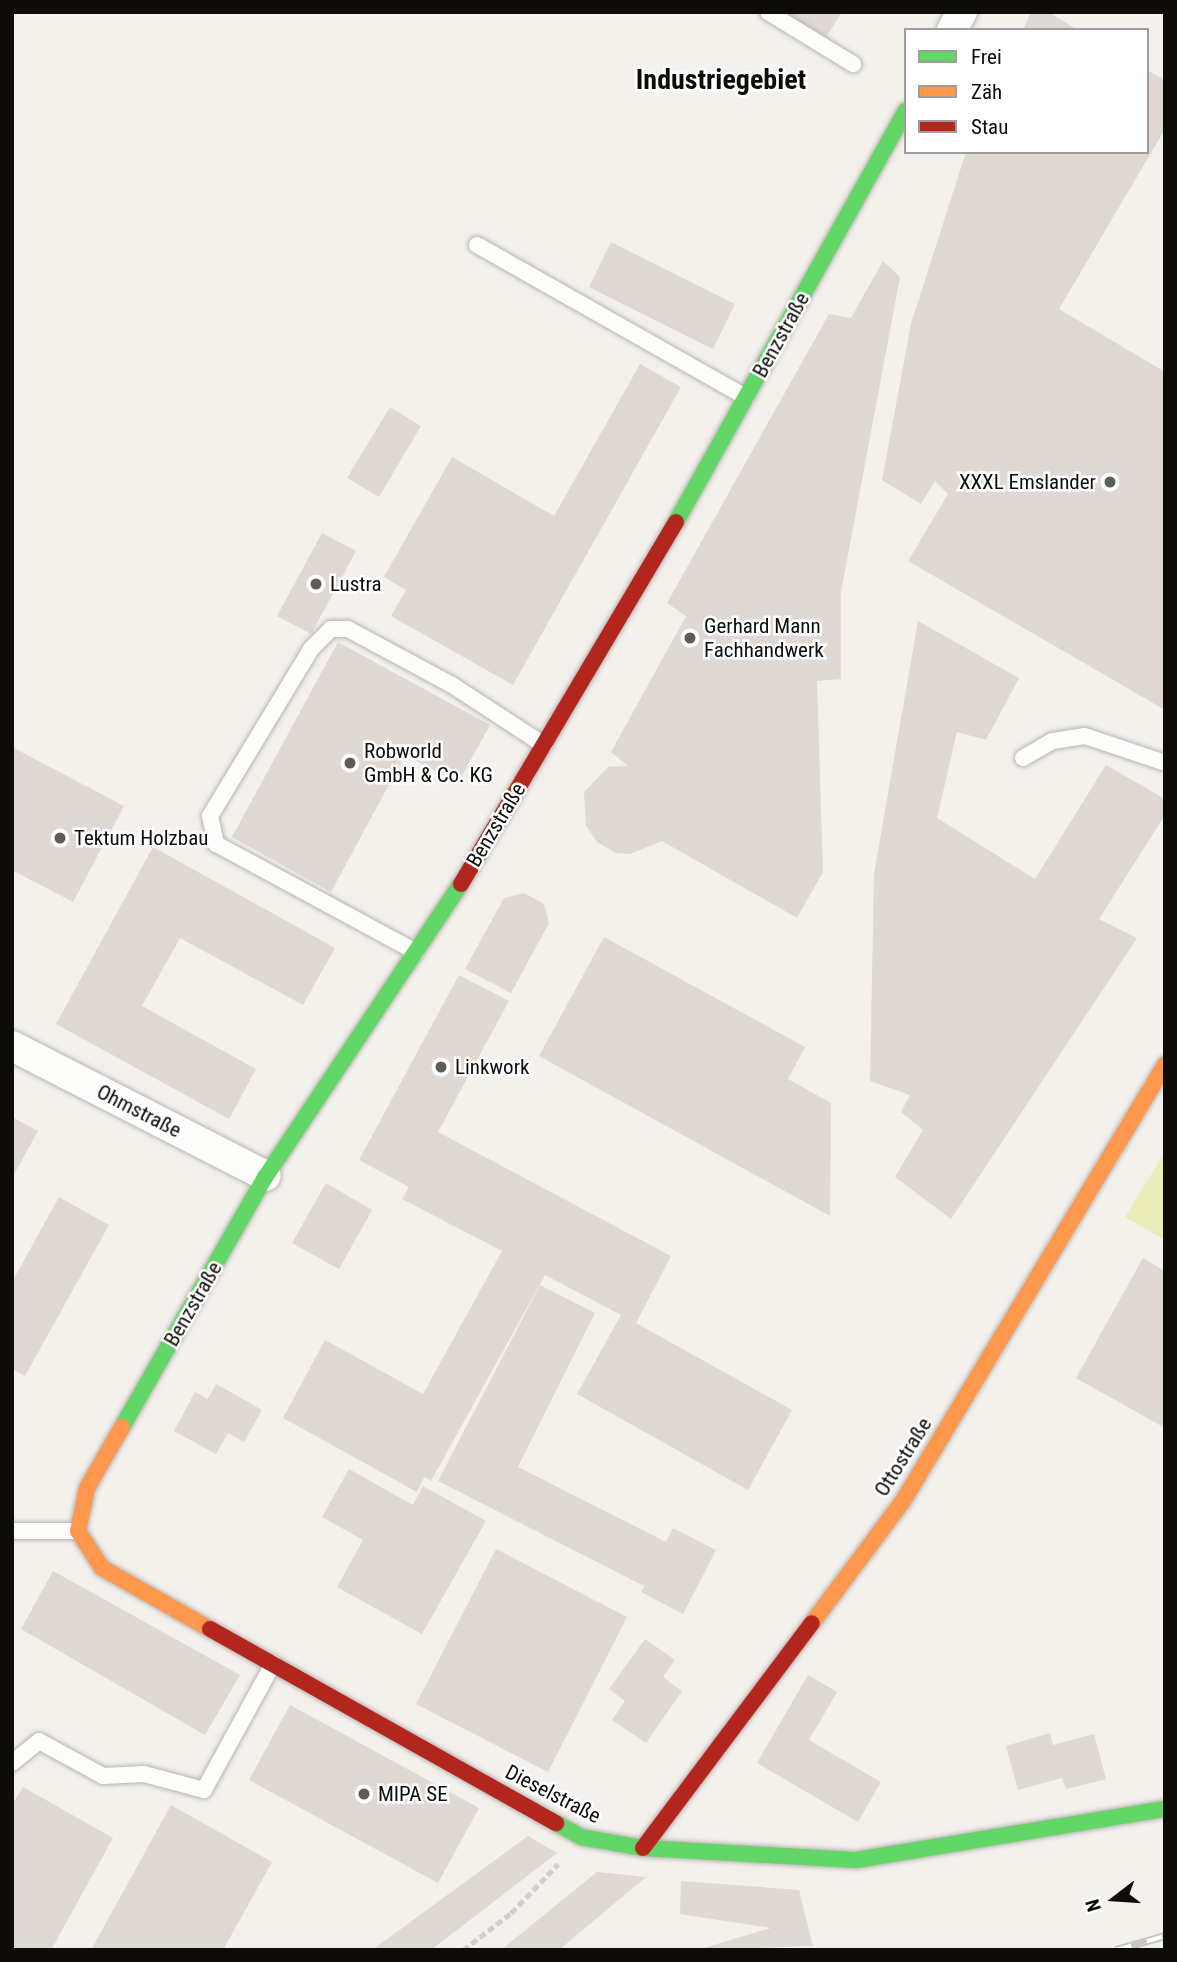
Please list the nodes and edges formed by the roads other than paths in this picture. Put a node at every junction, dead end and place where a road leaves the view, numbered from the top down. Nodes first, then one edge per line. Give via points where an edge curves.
1 (768, 12) edge
2 (962, 12) edge
3 (953, 28) edge
4 (853, 64) dead end
5 (904, 115) edge
6 (477, 245) dead end
7 (746, 397) junction
8 (544, 745) junction
9 (1023, 758) dead end
10 (1165, 763) edge
11 (416, 952) junction
12 (12, 1046) edge
13 (1165, 1065) edge
14 (266, 1176) junction
15 (12, 1531) edge
16 (78, 1531) junction
17 (273, 1664) junction
18 (12, 1763) edge
19 (1165, 1809) edge
20 (643, 1848) junction

1 - 4 lane
2 - 3 street
5 - 7 street, Benzstraße
6 - 7 lane
7 - 8 street, Benzstraße
8 - 11 street, Benzstraße
8 - 11 lane via 452,685 348,629 331,629 311,649 209,816 216,844
9 - 10 lane via 1053,741 1086,736
11 - 14 street, Benzstraße
12 - 14 street, Ohmstraße
13 - 20 street, Ottostraße via 903,1501
14 - 16 street, Benzstraße via 87,1488
15 - 16 lane
16 - 17 street, Dieselstraße via 102,1568
17 - 18 lane via 204,1790 144,1774 103,1776 38,1741
17 - 20 street, Dieselstraße via 581,1837
19 - 20 street, Dieselstraße via 856,1860

